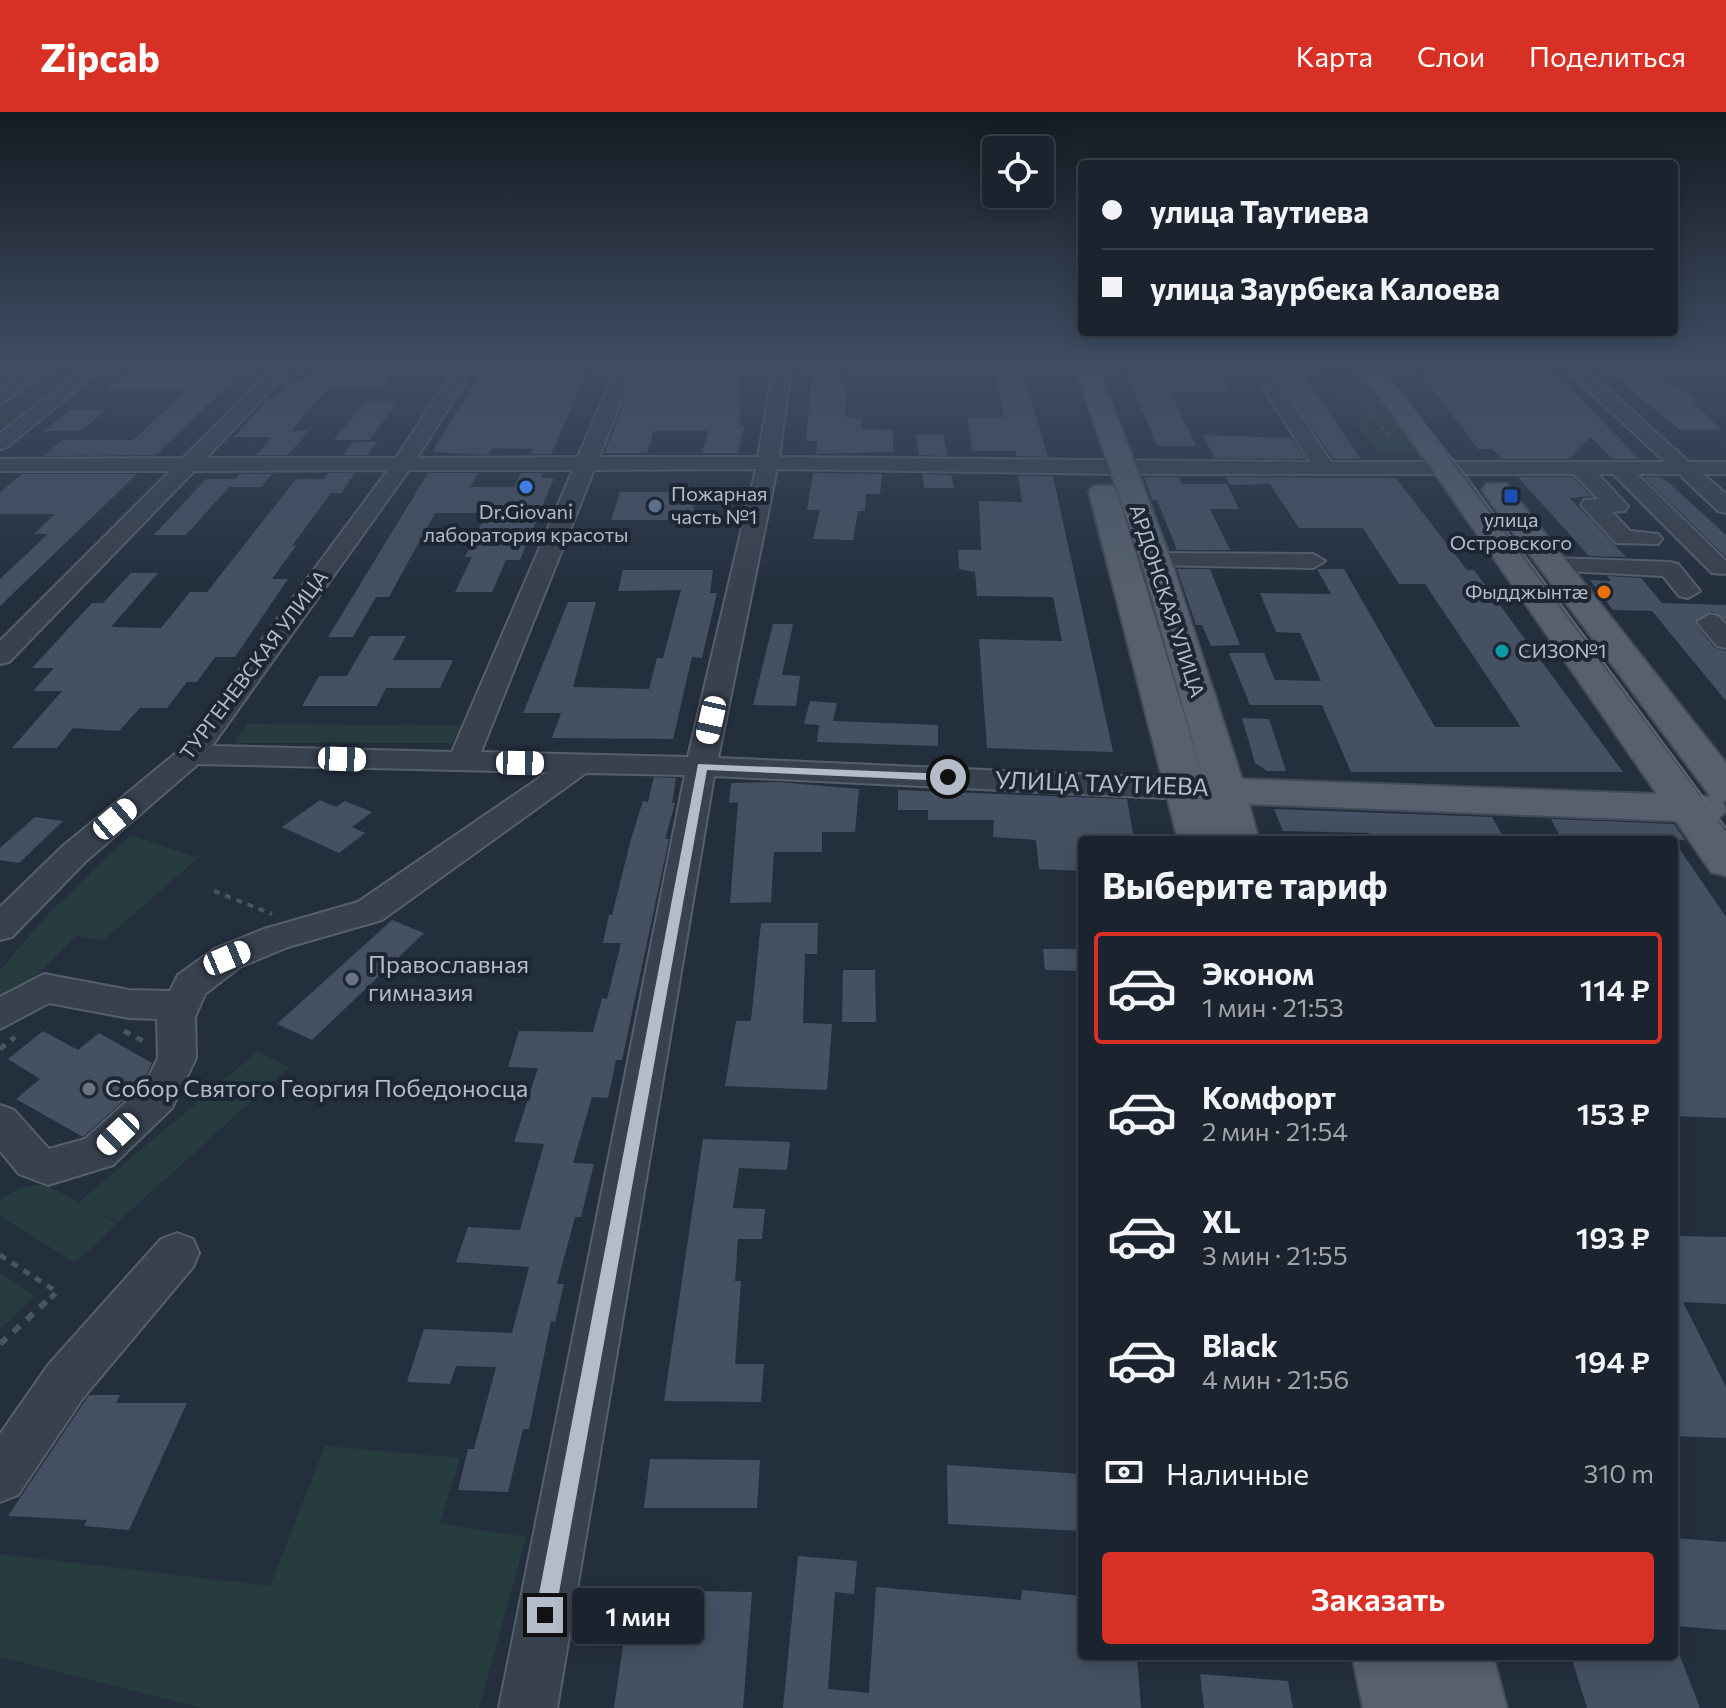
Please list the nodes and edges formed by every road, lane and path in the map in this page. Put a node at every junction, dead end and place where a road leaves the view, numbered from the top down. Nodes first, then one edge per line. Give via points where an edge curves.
1 (215, 438) edge
2 (418, 438) edge
3 (597, 438) edge
4 (772, 438) edge
5 (1095, 438) edge
6 (1102, 438) edge
7 (1306, 438) edge
8 (1392, 438) edge
9 (1423, 438) edge
10 (1454, 438) edge
11 (1651, 438) edge
12 (1396, 444) dead end
13 (768, 463) junction
14 (587, 464) junction
15 (0, 465) edge
16 (188, 466) junction
17 (400, 466) junction
18 (1444, 466) junction
19 (1324, 467) junction
20 (1478, 467) junction
21 (1579, 467) junction
22 (1618, 467) junction
23 (1682, 467) junction
24 (1109, 468) junction
25 (1726, 468) edge
26 (1726, 506) edge
27 (1650, 539) dead end
28 (1156, 560) junction
29 (1313, 561) dead end
30 (1555, 565) junction
31 (1720, 568) dead end
32 (1688, 591) dead end
33 (0, 656) edge
34 (191, 755) junction
35 (462, 762) junction
36 (579, 764) junction
37 (702, 766) junction
38 (1226, 788) junction
39 (1185, 789) junction
40 (1726, 789) edge
41 (1708, 809) edge
42 (1198, 836) edge
43 (1237, 836) edge
44 (1726, 862) edge
45 (0, 928) edge
46 (181, 1006) junction
47 (0, 1015) edge
48 (0, 1122) edge
49 (177, 1253) dead end
50 (0, 1255) edge
51 (0, 1344) edge
52 (0, 1477) edge
53 (1389, 1660) edge
54 (1458, 1660) edge
55 (528, 1708) edge
56 (1400, 1708) edge
57 (1470, 1708) edge

1 - 16 street
2 - 17 street, ТУРГЕНЕВСКАЯ УЛИЦА
3 - 14 street
4 - 13 street
5 - 24 main road, АРДОНСКАЯ УЛИЦА
6 - 24 main road, АРДОНСКАЯ УЛИЦА
7 - 19 street
8 - 12 path
9 - 18 main road
10 - 20 main road
11 - 23 street
13 - 14 street
13 - 24 street
13 - 37 street
14 - 17 street
14 - 35 street
15 - 16 street
16 - 17 street
16 - 33 street
17 - 34 street, ТУРГЕНЕВСКАЯ УЛИЦА
18 - 19 street
18 - 20 street
18 - 41 main road
19 - 24 street
20 - 21 street
20 - 30 main road
21 - 22 street
21 - 27 street via 1617,506 1592,505 1624,538
22 - 23 street
22 - 31 street
23 - 25 street
23 - 26 street
24 - 28 main road, АРДОНСКАЯ УЛИЦА
24 - 39 main road, АРДОНСКАЯ УЛИЦА
28 - 29 street
28 - 38 main road, АРДОНСКАЯ УЛИЦА
30 - 32 street via 1670,569
30 - 40 main road
34 - 35 street, УЛИЦА ТАУТИЕВА
34 - 45 street, ТУРГЕНЕВСКАЯ УЛИЦА via 74,854
35 - 36 street, УЛИЦА ТАУТИЕВА
36 - 37 street, УЛИЦА ТАУТИЕВА
36 - 46 street via 370,911 227,958 191,985
37 - 39 street, УЛИЦА ТАУТИЕВА
37 - 55 street
38 - 39 main road, УЛИЦА ТАУТИЕВА
38 - 41 main road, УЛИЦА ТАУТИЕВА
38 - 43 main road, АРДОНСКАЯ УЛИЦА
39 - 42 main road, АРДОНСКАЯ УЛИЦА
41 - 44 main road
46 - 47 street via 129,1004 44,988
46 - 48 street via 176,1017 177,1058 158,1097 98,1153 48,1167 34,1161
49 - 52 street via 66,1381
50 - 51 path via 57,1292
53 - 56 main road
54 - 57 main road

